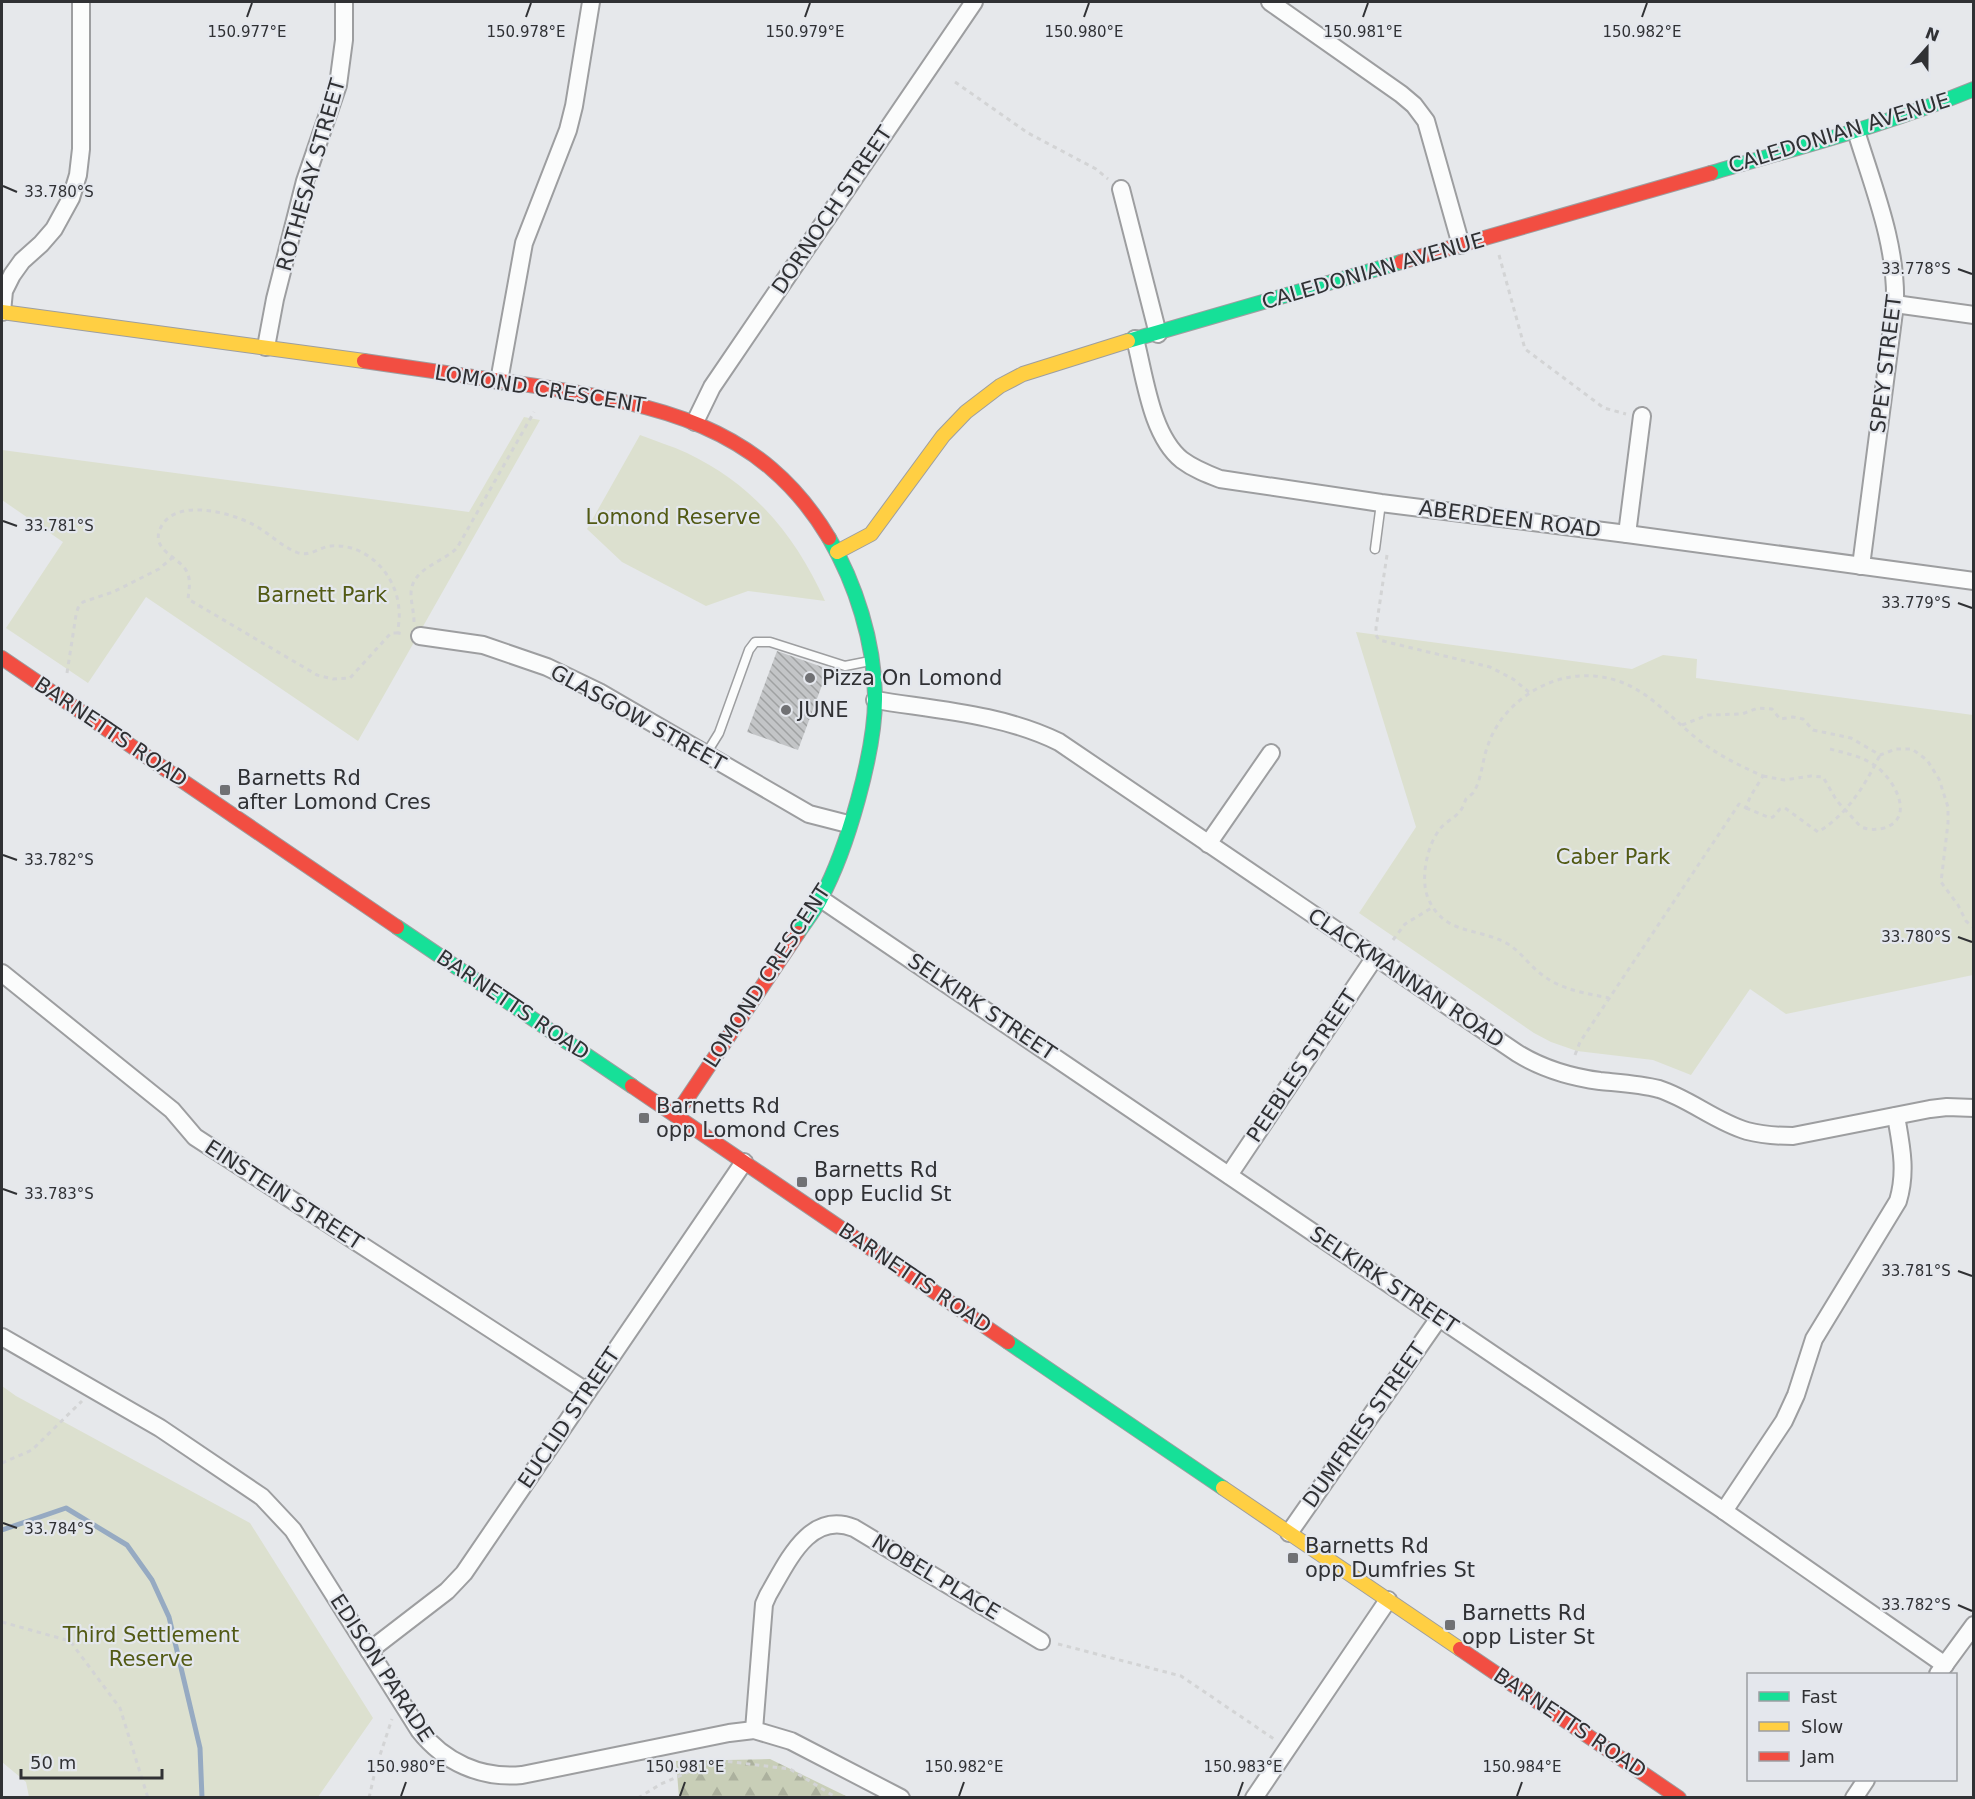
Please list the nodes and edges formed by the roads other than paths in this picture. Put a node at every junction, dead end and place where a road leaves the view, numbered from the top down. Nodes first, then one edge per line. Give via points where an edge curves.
1 (81, 2) edge
2 (344, 2) edge
3 (591, 2) edge
4 (974, 2) edge
5 (1270, 2) edge
6 (1974, 89) edge
7 (1856, 130) junction
8 (1121, 189) dead end
9 (1461, 245) junction
10 (1895, 304) junction
11 (2, 312) edge
12 (1974, 315) edge
13 (1158, 334) junction
14 (1135, 339) junction
15 (266, 347) junction
16 (499, 381) junction
17 (1642, 416) dead end
18 (695, 422) junction
19 (1381, 503) junction
20 (1627, 534) junction
21 (1375, 549) dead end
22 (837, 552) junction
23 (1861, 566) junction
24 (1974, 581) edge
25 (417, 636) road end
26 (2, 658) edge
27 (871, 661) junction
28 (875, 700) junction
29 (1271, 753) dead end
30 (706, 754) junction
31 (848, 824) junction
32 (1209, 844) junction
33 (820, 899) junction
34 (1375, 957) junction
35 (2, 973) edge
36 (1974, 1108) edge
37 (676, 1115) junction
38 (1896, 1116) junction
39 (744, 1162) junction
40 (1229, 1175) junction
41 (1438, 1318) junction
42 (2, 1337) edge
43 (586, 1391) junction
44 (1724, 1511) junction
45 (1289, 1533) junction
46 (1388, 1600) junction
47 (1974, 1625) edge
48 (1041, 1641) dead end
49 (369, 1651) junction
50 (1942, 1670) edge
51 (754, 1730) junction
52 (1865, 1781) edge
53 (901, 1797) edge
54 (1254, 1797) edge
55 (1679, 1797) edge
56 (1854, 1797) edge

1 - 11 street via 78,175 54,229 12,275 4,291
2 - 15 street, ROTHESAY STREET via 338,85 302,191
3 - 16 street via 568,130 524,243
4 - 18 street, DORNOCH STREET via 712,387
5 - 9 street via 1401,93 1423,115
6 - 7 street, CALEDONIAN AVENUE
7 - 9 street, CALEDONIAN AVENUE
7 - 10 street, SPEY STREET via 1890,245
8 - 13 street
9 - 13 street, CALEDONIAN AVENUE
10 - 12 street
10 - 23 street, SPEY STREET
11 - 15 street, LOMOND CRESCENT
13 - 14 street, CALEDONIAN AVENUE
14 - 19 street, ABERDEEN ROAD via 1161,432 1182,460 1220,479
14 - 22 street, CALEDONIAN AVENUE via 1023,374 1000,386 943,436 871,534
15 - 16 street, LOMOND CRESCENT
16 - 18 street, LOMOND CRESCENT via 627,400
17 - 20 street
18 - 22 street, LOMOND CRESCENT via 750,453 779,478 804,504
19 - 20 street, ABERDEEN ROAD
19 - 21 lane
20 - 23 street, ABERDEEN ROAD
22 - 27 street, LOMOND CRESCENT via 852,584
23 - 24 street, ABERDEEN ROAD
25 - 30 street, GLASGOW STREET via 483,645 547,667 599,692
26 - 37 street, BARNETTS ROAD
27 - 28 street, LOMOND CRESCENT
27 - 30 lane via 845,666 770,642 755,642 719,733
28 - 31 street, LOMOND CRESCENT via 873,730
28 - 32 street, CLACKMANNAN ROAD via 994,719 1043,734 1076,752
29 - 32 street
30 - 31 street, GLASGOW STREET via 809,814
31 - 33 street, LOMOND CRESCENT
32 - 34 street, CLACKMANNAN ROAD
33 - 37 street, LOMOND CRESCENT
33 - 40 street, SELKIRK STREET
34 - 38 street, CLACKMANNAN ROAD via 1543,1067 1584,1078 1662,1090 1746,1131 1793,1136
34 - 40 street, PEEBLES STREET
35 - 43 street, EINSTEIN STREET via 172,1110 195,1137
36 - 38 street, CLACKMANNAN ROAD via 1947,1107
37 - 39 street, BARNETTS ROAD
38 - 44 street via 1904,1165 1898,1201 1818,1331 1784,1421
39 - 43 street, EUCLID STREET
39 - 45 street, BARNETTS ROAD
40 - 41 street, SELKIRK STREET
41 - 44 street, SELKIRK STREET
41 - 45 street, DUMFRIES STREET
42 - 49 street, EDISON PARADE via 160,1428 271,1506 293,1530
43 - 49 street, EUCLID STREET via 456,1583
44 - 50 street, SELKIRK STREET
45 - 46 street, BARNETTS ROAD
46 - 54 street
46 - 55 street, BARNETTS ROAD
47 - 50 street
48 - 51 street, NOBEL PLACE via 854,1527 826,1516 821,1526 803,1540 768,1595
49 - 51 street, EDISON PARADE via 427,1741 468,1768 522,1775
51 - 53 street, EDISON PARADE via 805,1747
52 - 56 street

